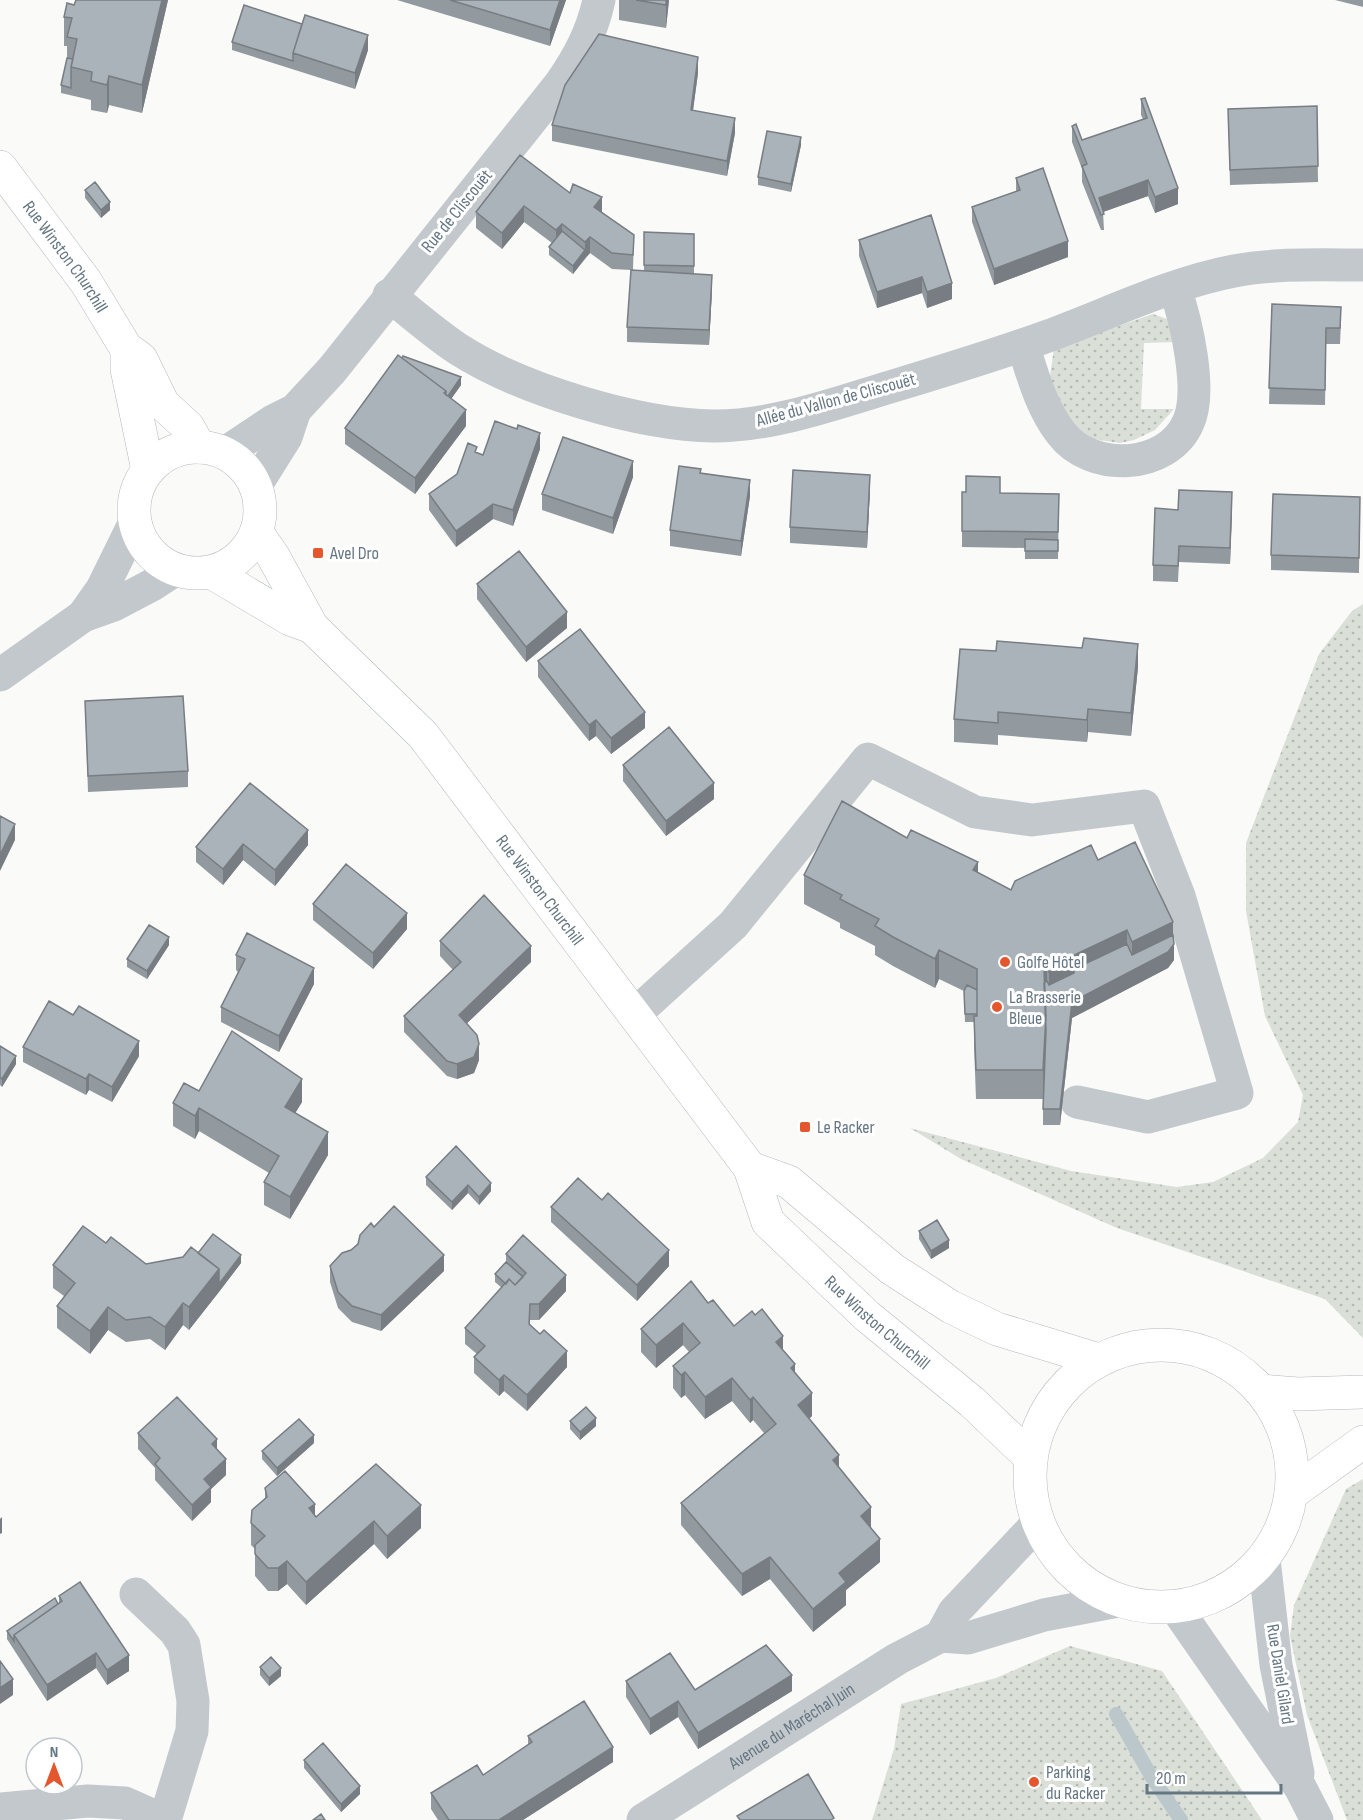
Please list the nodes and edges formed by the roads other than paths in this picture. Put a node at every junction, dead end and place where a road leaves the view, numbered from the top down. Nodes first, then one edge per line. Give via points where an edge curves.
1 (599, 0) edge
2 (0, 166) edge
3 (1363, 265) edge
4 (1175, 289) junction
5 (389, 295) junction
6 (1023, 345) junction
7 (126, 348) junction
8 (295, 411) junction
9 (212, 450) junction
10 (148, 470) junction
11 (256, 485) junction
12 (135, 522) junction
13 (256, 533) junction
14 (175, 570) junction
15 (211, 572) junction
16 (83, 616) junction
17 (312, 627) junction
18 (0, 675) edge
19 (634, 1015) junction
20 (1077, 1102) dead end
21 (750, 1168) junction
22 (1099, 1360) junction
23 (1261, 1390) junction
24 (1363, 1392) edge
25 (1363, 1442) edge
26 (1030, 1458) junction
27 (1292, 1494) junction
28 (1038, 1523) junction
29 (1264, 1559) junction
30 (136, 1594) dead end
31 (1118, 1601) junction
32 (1176, 1608) junction
33 (941, 1636) junction
34 (1300, 1787) junction
35 (0, 1809) edge
36 (164, 1820) edge
37 (644, 1820) edge
38 (1317, 1820) edge

1 - 5 street, Rue de Cliscouët via 583,49 560,84
2 - 7 main road, Rue Winston Churchill via 86,282
3 - 4 street, Allée du Vallon de Cliscouët via 1285,265 1233,271
4 - 6 street, Allée du Vallon de Cliscouët
4 - 6 street via 1184,314 1192,369 1189,422 1175,443 1146,458 1115,461 1073,445 1061,433 1039,396
5 - 6 street, Allée du Vallon de Cliscouët via 459,350 511,376 572,399 671,424 762,422 838,403
5 - 8 street, Rue de Cliscouët
7 - 9 main road, Rue Winston Churchill via 141,359 164,404
7 - 10 main road, Rue Winston Churchill
8 - 9 street, Rue de Cliscouët
8 - 11 street, Rue de Cliscouët via 286,437
9 - 10 main road via 180,449 162,457
9 - 11 main road via 249,472
10 - 12 main road via 135,495
11 - 13 main road via 261,502
12 - 14 main road via 142,542 156,559
12 - 16 street via 102,589
13 - 15 main road via 238,559
13 - 17 main road, Rue Winston Churchill
14 - 15 main road
14 - 16 street via 152,585
15 - 17 main road, Rue Winston Churchill via 290,619
16 - 18 street
17 - 19 main road, Rue Winston Churchill via 423,735
19 - 20 street via 733,925 868,759 975,812 1032,820 1144,806 1179,896 1237,1094 1148,1117
19 - 21 main road, Rue Winston Churchill
21 - 22 main road via 789,1182 892,1269 951,1307 997,1329
21 - 26 main road, Rue Winston Churchill via 768,1222 867,1316 972,1402
22 - 23 main road via 1126,1349 1185,1347 1214,1356 1239,1370
22 - 26 main road via 1073,1378 1053,1401 1038,1428
23 - 24 main road via 1298,1394
23 - 27 main road via 1288,1439 1293,1465
25 - 27 main road
26 - 28 main road via 1030,1491
27 - 29 main road via 1283,1528
28 - 31 main road via 1056,1556 1084,1583
28 - 33 street via 954,1612
29 - 32 main road via 1225,1592
29 - 34 street, Rue Daniel Gilard via 1276,1665
30 - 36 street via 175,1630 184,1645 194,1701 192,1731
31 - 32 main road
31 - 33 street via 1044,1615 969,1638
32 - 34 street, Rue Daniel Gilard
33 - 37 street, Avenue du Maréchal Juin via 897,1659
34 - 38 street, Rue Daniel Gilard
35 - 36 street via 88,1801 125,1803

